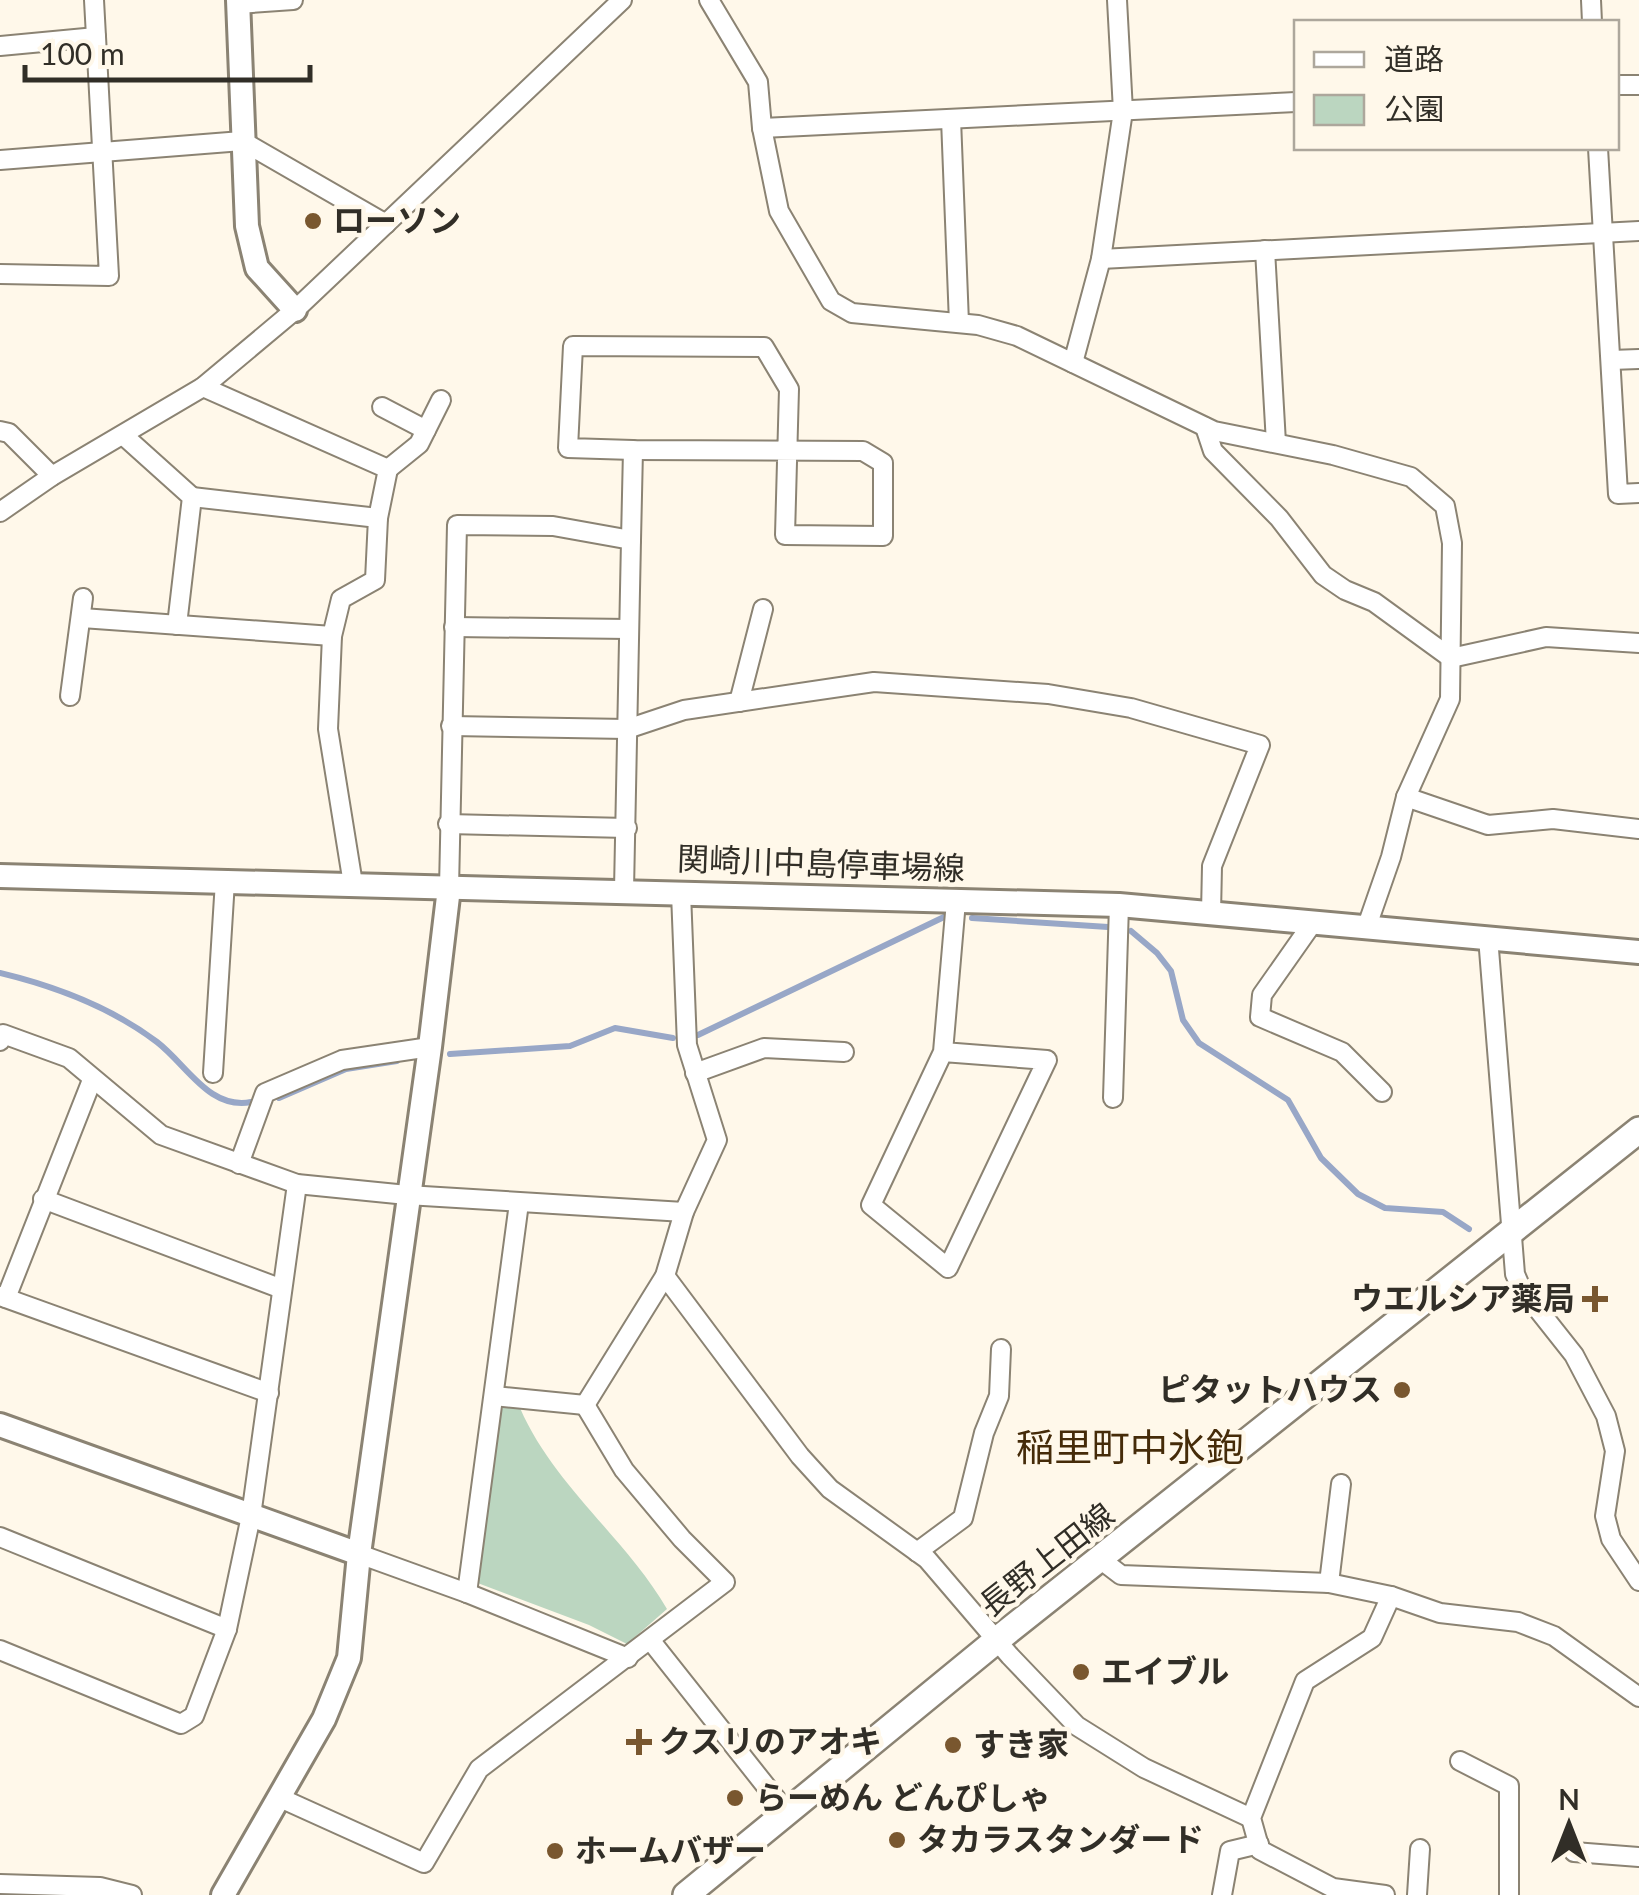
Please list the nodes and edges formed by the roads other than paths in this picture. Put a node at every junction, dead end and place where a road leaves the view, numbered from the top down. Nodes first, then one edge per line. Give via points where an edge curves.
1 (94, 0) edge
2 (293, 0) edge
3 (622, 0) edge
4 (709, 0) edge
5 (1118, 0) edge
6 (238, 2) edge
7 (96, 37) junction
8 (0, 46) edge
9 (1294, 102) edge
10 (1123, 111) junction
11 (951, 119) junction
12 (762, 128) junction
13 (242, 141) junction
14 (1598, 150) edge
15 (104, 153) junction
16 (0, 160) edge
17 (386, 224) junction
18 (1639, 231) edge
19 (1602, 232) junction
20 (1265, 250) junction
21 (1101, 258) junction
22 (0, 274) edge
23 (296, 310) junction
24 (959, 323) junction
25 (1639, 359) edge
26 (1611, 360) junction
27 (1072, 363) junction
28 (203, 387) junction
29 (440, 400) dead end
30 (382, 407) dead end
31 (1205, 426) junction
32 (426, 430) junction
33 (0, 431) edge
34 (123, 435) junction
35 (1276, 443) junction
36 (633, 450) junction
37 (788, 450) junction
38 (388, 470) junction
39 (52, 476) junction
40 (1639, 493) edge
41 (192, 497) junction
42 (0, 512) edge
43 (378, 518) junction
44 (631, 540) junction
45 (84, 598) dead end
46 (763, 609) dead end
47 (82, 618) junction
48 (178, 625) junction
49 (454, 626) junction
50 (629, 630) junction
51 (332, 636) junction
52 (1639, 643) edge
53 (1450, 658) junction
54 (70, 696) dead end
55 (739, 702) junction
56 (451, 726) junction
57 (628, 729) junction
58 (1406, 797) junction
59 (448, 824) junction
60 (627, 828) junction
61 (1639, 829) edge
62 (0, 876) edge
63 (225, 881) junction
64 (353, 884) junction
65 (449, 888) junction
66 (624, 890) junction
67 (682, 892) junction
68 (956, 900) junction
69 (1119, 905) junction
70 (1211, 913) junction
71 (1314, 921) junction
72 (1367, 926) junction
73 (1488, 937) junction
74 (1639, 952) edge
75 (0, 1042) edge
76 (430, 1046) junction
77 (844, 1052) dead end
78 (943, 1052) junction
79 (213, 1073) dead end
80 (696, 1073) junction
81 (92, 1080) junction
82 (1382, 1092) dead end
83 (1113, 1098) dead end
84 (1639, 1130) edge
85 (239, 1164) junction
86 (297, 1184) junction
87 (407, 1196) junction
88 (43, 1199) junction
89 (519, 1203) junction
90 (684, 1212) junction
91 (1512, 1231) junction
92 (665, 1276) junction
93 (282, 1290) junction
94 (3, 1297) edge
95 (1001, 1349) dead end
96 (269, 1393) junction
97 (494, 1396) junction
98 (585, 1405) junction
99 (0, 1425) edge
100 (1341, 1484) dead end
101 (251, 1516) junction
102 (0, 1537) edge
103 (917, 1552) junction
104 (359, 1554) junction
105 (1100, 1559) junction
106 (1639, 1581) edge
107 (1329, 1584) junction
108 (467, 1593) junction
109 (1392, 1596) junction
110 (226, 1628) junction
111 (997, 1640) junction
112 (651, 1641) junction
113 (0, 1650) edge
114 (628, 1658) junction
115 (1638, 1694) edge
116 (1460, 1761) dead end
117 (278, 1797) junction
118 (788, 1814) junction
119 (1252, 1818) junction
120 (1258, 1844) junction
121 (1420, 1850) dead end
122 (1574, 1852) dead end
123 (1639, 1857) edge
124 (0, 1884) edge
125 (45, 1890) edge
126 (132, 1895) edge
127 (223, 1895) edge
128 (686, 1895) edge
129 (1222, 1895) edge
130 (1384, 1895) edge
131 (1417, 1895) edge
132 (1508, 1895) edge

1 - 7 street
2 - 6 street
3 - 17 street
4 - 12 street via 758,82
5 - 10 street
6 - 13 street
7 - 8 street
7 - 15 street
9 - 10 street
10 - 11 street
10 - 21 street
11 - 12 street
11 - 24 street
12 - 24 street via 780,211 831,301 852,313
13 - 15 street
13 - 17 street
13 - 23 street via 256,268
14 - 19 street
15 - 16 street
15 - 22 street via 109,276
17 - 23 street
18 - 19 street
19 - 20 street
19 - 26 street
20 - 21 street
20 - 35 street
21 - 27 street
23 - 28 street
24 - 27 street via 1017,336
25 - 26 street
26 - 40 street via 1618,494
27 - 31 street
28 - 34 street
28 - 38 street
29 - 32 street
30 - 32 street
31 - 35 street
31 - 53 street via 1212,451 1323,575 1374,602
32 - 38 street
33 - 39 street
34 - 39 street
34 - 41 street
35 - 53 street via 1412,477 1445,506 1452,543
36 - 37 street
36 - 37 street via 568,448 574,346 764,348 789,389
36 - 44 street
37 - 37 street via 785,536 883,536 883,463 863,451
38 - 43 street
39 - 42 street
41 - 43 street
41 - 48 street
43 - 51 street via 374,580 341,598
44 - 49 street via 553,526 457,525
44 - 50 street
45 - 47 street
46 - 55 street
47 - 48 street
47 - 54 street
48 - 51 street
49 - 50 street
49 - 56 street
50 - 57 street
51 - 64 street via 328,729
52 - 53 street via 1546,637
53 - 58 street via 1450,699
55 - 57 street via 684,710
55 - 70 street via 874,682 1048,694 1132,708 1260,745 1212,866
56 - 57 street
56 - 59 street
57 - 60 street
58 - 61 street via 1488,825 1553,818
58 - 72 street
59 - 60 street
59 - 65 street
60 - 66 street
62 - 63 street, 関崎川中島停車場線
63 - 64 street, 関崎川中島停車場線
63 - 79 street
64 - 65 street, 関崎川中島停車場線
65 - 66 street, 関崎川中島停車場線
65 - 76 street
66 - 67 street, 関崎川中島停車場線
67 - 68 street, 関崎川中島停車場線
67 - 80 street via 687,1045
68 - 69 street, 関崎川中島停車場線
68 - 78 street
69 - 70 street, 関崎川中島停車場線
69 - 83 street
70 - 71 street, 関崎川中島停車場線
71 - 72 street, 関崎川中島停車場線
71 - 82 street via 1262,996 1260,1017 1342,1052
72 - 73 street, 関崎川中島停車場線
73 - 74 street, 関崎川中島停車場線
73 - 91 street
75 - 81 street via 3,1034 70,1058
76 - 85 street via 342,1060 265,1092
76 - 87 street
77 - 80 street via 764,1048
78 - 78 street via 871,1205 948,1268 1047,1060
80 - 90 street via 717,1140
81 - 85 street via 161,1135
81 - 88 street
84 - 91 main road, 長野上田線
85 - 86 street
86 - 87 street
86 - 93 street
87 - 89 street
87 - 104 street
88 - 93 street
88 - 94 street
89 - 90 street
89 - 97 street
90 - 92 street
91 - 105 main road, 長野上田線
91 - 106 street via 1521,1288 1574,1356 1606,1416 1615,1451 1605,1516 1611,1539
92 - 98 street
92 - 103 street via 830,1489
93 - 96 street
94 - 96 street
95 - 103 street via 999,1396 963,1518
96 - 101 street
97 - 98 street
97 - 108 street
98 - 112 street via 624,1470 726,1582
99 - 101 street
100 - 107 street
101 - 104 street
101 - 110 street
102 - 110 street
103 - 111 street
104 - 108 street
104 - 117 street via 349,1658 324,1719
105 - 107 street via 1121,1574
105 - 111 main road, 長野上田線
107 - 109 street
108 - 114 street
109 - 115 street via 1554,1636
109 - 119 street via 1372,1638 1305,1681
110 - 113 street via 194,1716 181,1724
111 - 118 main road, 長野上田線
111 - 119 street via 1076,1726 1144,1768
112 - 114 street
112 - 118 street
114 - 117 street via 479,1770 424,1862
116 - 132 street via 1510,1786
117 - 127 street
118 - 128 main road, 長野上田線
119 - 120 street
120 - 129 street via 1230,1852
120 - 130 street via 1333,1888
121 - 131 street
122 - 123 street
124 - 125 street
125 - 126 street via 100,1887

